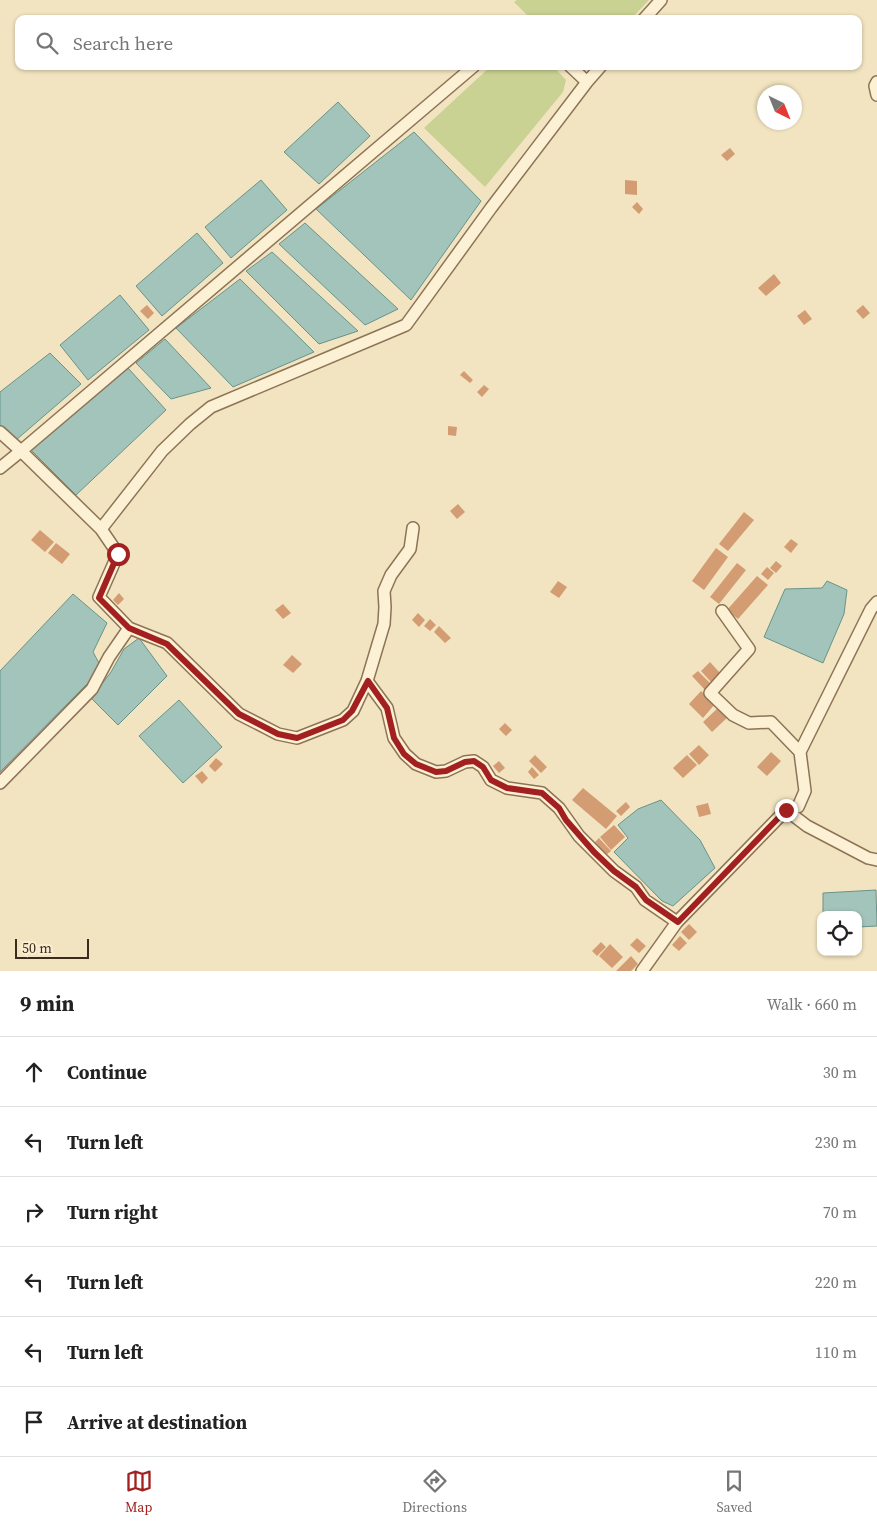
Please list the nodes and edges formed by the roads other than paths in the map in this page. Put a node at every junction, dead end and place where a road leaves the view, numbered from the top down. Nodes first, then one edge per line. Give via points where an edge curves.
1 (661, 0) edge
2 (648, 15) edge
3 (469, 70) edge
4 (574, 70) edge
5 (598, 70) edge
6 (587, 82) junction
7 (877, 82) edge
8 (877, 95) edge
9 (0, 432) edge
10 (21, 451) junction
11 (0, 468) edge
12 (413, 528) dead end
13 (101, 529) junction
14 (877, 602) edge
15 (722, 611) dead end
16 (129, 628) junction
17 (368, 681) junction
18 (800, 752) junction
19 (0, 783) edge
20 (786, 810) junction
21 (877, 860) edge
22 (678, 922) junction
23 (642, 971) edge

1 - 2 street
3 - 10 street
4 - 6 street
5 - 6 street
6 - 13 street via 406,325 211,407 162,451
7 - 8 street
9 - 10 street
10 - 11 street
10 - 13 street
12 - 17 street via 410,549 384,590 384,624
13 - 16 street via 118,554 99,598
14 - 18 street
15 - 18 street via 749,650 710,693 733,715 749,723 771,722
16 - 17 street via 167,644 239,714 278,734 297,738 343,720 352,711
16 - 19 street via 92,689
17 - 22 street via 387,708 394,738 404,754 416,764 436,772 474,761 483,767 491,780 507,788 542,793 559,808 601,859 636,887 646,900
18 - 20 street via 805,791 798,807
20 - 21 street via 807,826
20 - 22 street
22 - 23 street

